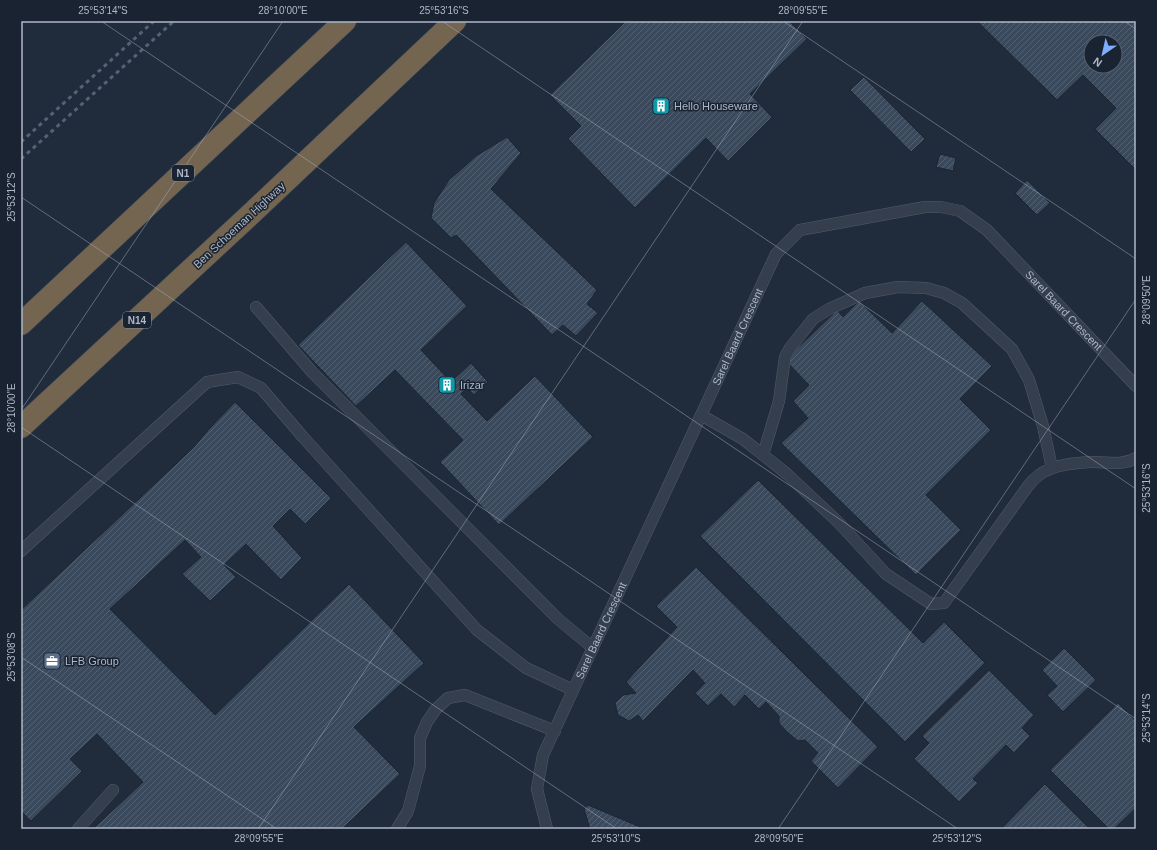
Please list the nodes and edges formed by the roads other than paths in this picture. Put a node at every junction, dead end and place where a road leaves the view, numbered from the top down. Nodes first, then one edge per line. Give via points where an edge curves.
1 (345, 21) edge
2 (455, 21) edge
3 (253, 212) junction
4 (256, 307) dead end
5 (21, 324) edge
6 (1136, 386) edge
7 (701, 415) junction
8 (21, 427) edge
9 (21, 442) edge
10 (763, 455) junction
11 (1136, 458) edge
12 (1052, 468) junction
13 (21, 551) edge
14 (593, 648) junction
15 (573, 690) junction
16 (555, 731) junction
17 (113, 790) dead end
18 (78, 829) edge
19 (397, 829) edge
20 (547, 829) edge

1 - 5 highway, N1
2 - 3 highway, Ben Schoeman Highway
3 - 8 highway, Ben Schoeman Highway / N14
3 - 9 highway
4 - 14 lane via 312,372 558,619
6 - 7 lane, Sarel Baard Crescent via 987,230 960,211 925,207 800,230 791,237 776,254
7 - 10 lane via 743,439
7 - 14 lane, Sarel Baard Crescent
10 - 12 lane via 839,523 886,574 931,604 944,603 1028,486 1039,475
10 - 12 lane via 779,401 785,357 813,319 865,293 905,287 926,288 962,303 1012,349 1029,380
11 - 12 lane via 1116,464 1094,462
13 - 15 lane via 207,382 238,377 261,388 478,630 526,668
14 - 15 lane, Sarel Baard Crescent
15 - 16 lane, Sarel Baard Crescent
16 - 19 lane via 465,695 448,698 436,709 420,738 420,766 408,811
16 - 20 lane, Sarel Baard Crescent via 543,755 537,789
17 - 18 lane

